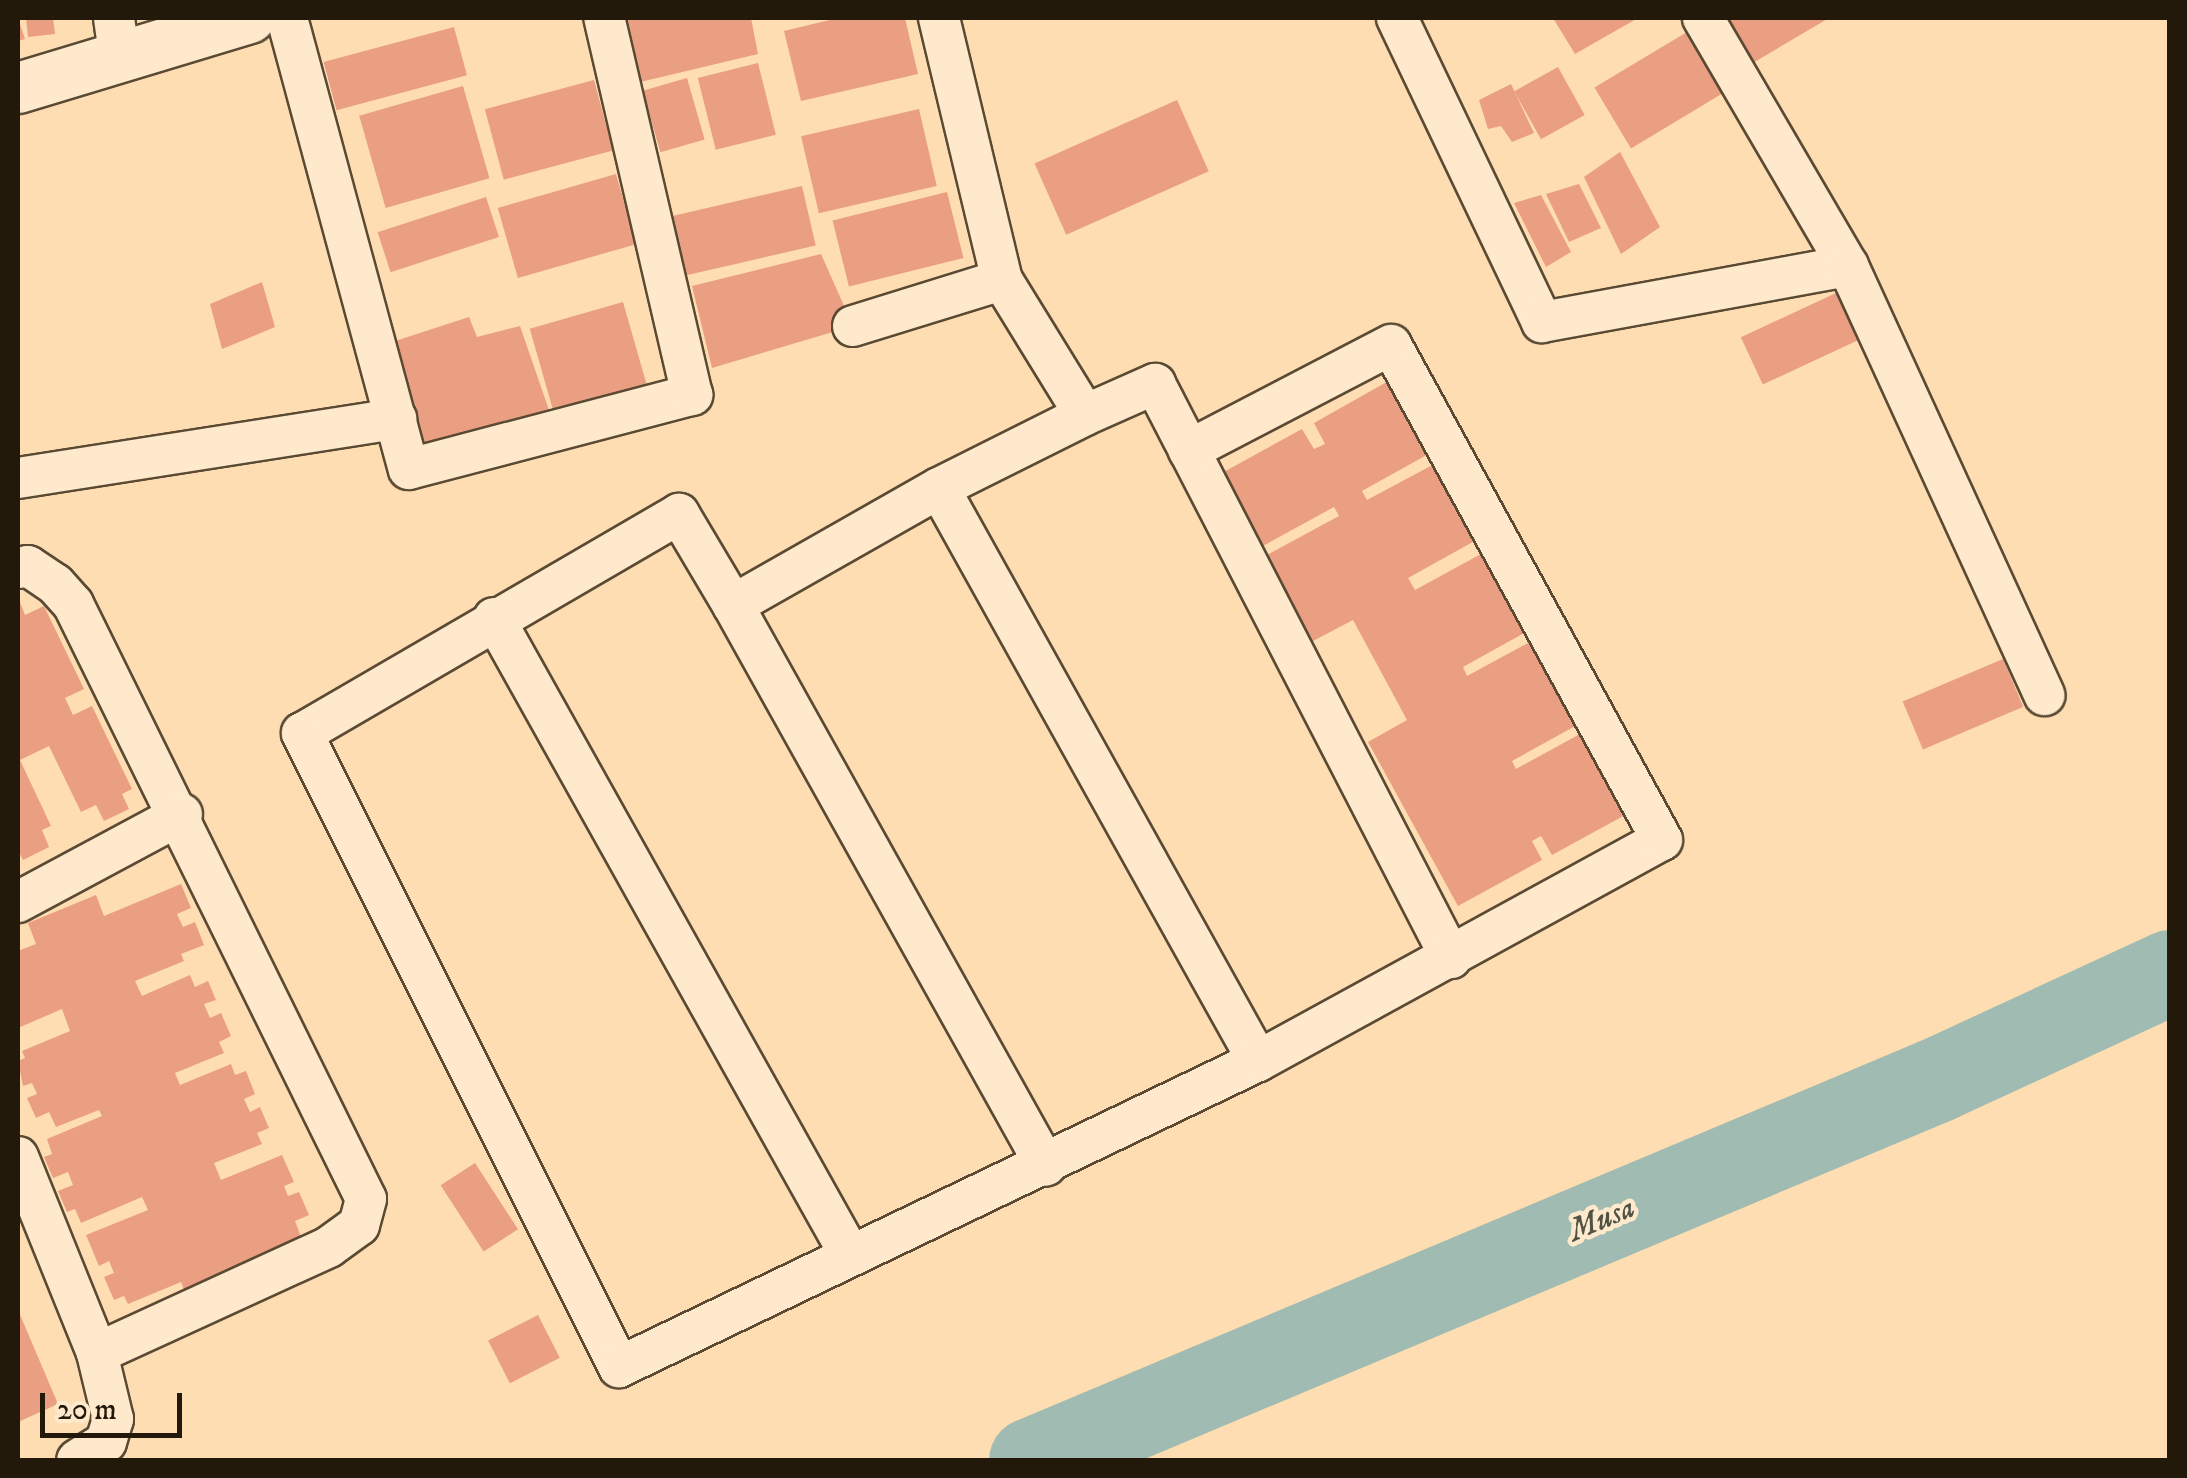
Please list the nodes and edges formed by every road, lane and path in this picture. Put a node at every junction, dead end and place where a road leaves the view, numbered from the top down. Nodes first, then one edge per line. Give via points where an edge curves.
1 (250, 18) edge
2 (287, 18) edge
3 (604, 18) edge
4 (939, 18) edge
5 (1397, 18) edge
6 (1703, 18) edge
7 (116, 36) edge
8 (18, 88) edge
9 (1848, 266) junction
10 (1002, 280) junction
11 (853, 326) dead end
12 (1085, 414) junction
13 (396, 418) junction
14 (1189, 450) junction
15 (18, 478) edge
16 (940, 488) junction
17 (18, 568) edge
18 (733, 605) junction
19 (494, 618) junction
20 (2044, 695) dead end
21 (182, 814) junction
22 (18, 902) edge
23 (1451, 958) junction
24 (1258, 1061) junction
25 (18, 1157) edge
26 (1046, 1166) junction
27 (27, 1204) edge
28 (849, 1253) junction
29 (97, 1353) junction
30 (77, 1460) edge

1 - 7 street
2 - 13 street
3 - 13 street via 692,395 409,468
4 - 10 street
5 - 9 street via 1542,322
6 - 9 street
7 - 8 street
9 - 20 street
10 - 11 street
10 - 12 street
12 - 14 street via 1154,384
12 - 16 street
13 - 15 street
14 - 23 street
14 - 23 street via 1391,345 1662,840
16 - 18 street
16 - 24 street
17 - 21 street via 28,566 73,604
18 - 19 street via 679,514
18 - 26 street
19 - 28 street
19 - 28 street via 302,733 619,1367
21 - 22 street
21 - 29 street via 366,1199 359,1225 329,1247
23 - 24 street
24 - 26 street
25 - 27 street
26 - 28 street
27 - 29 street
29 - 30 street via 113,1419 106,1442

